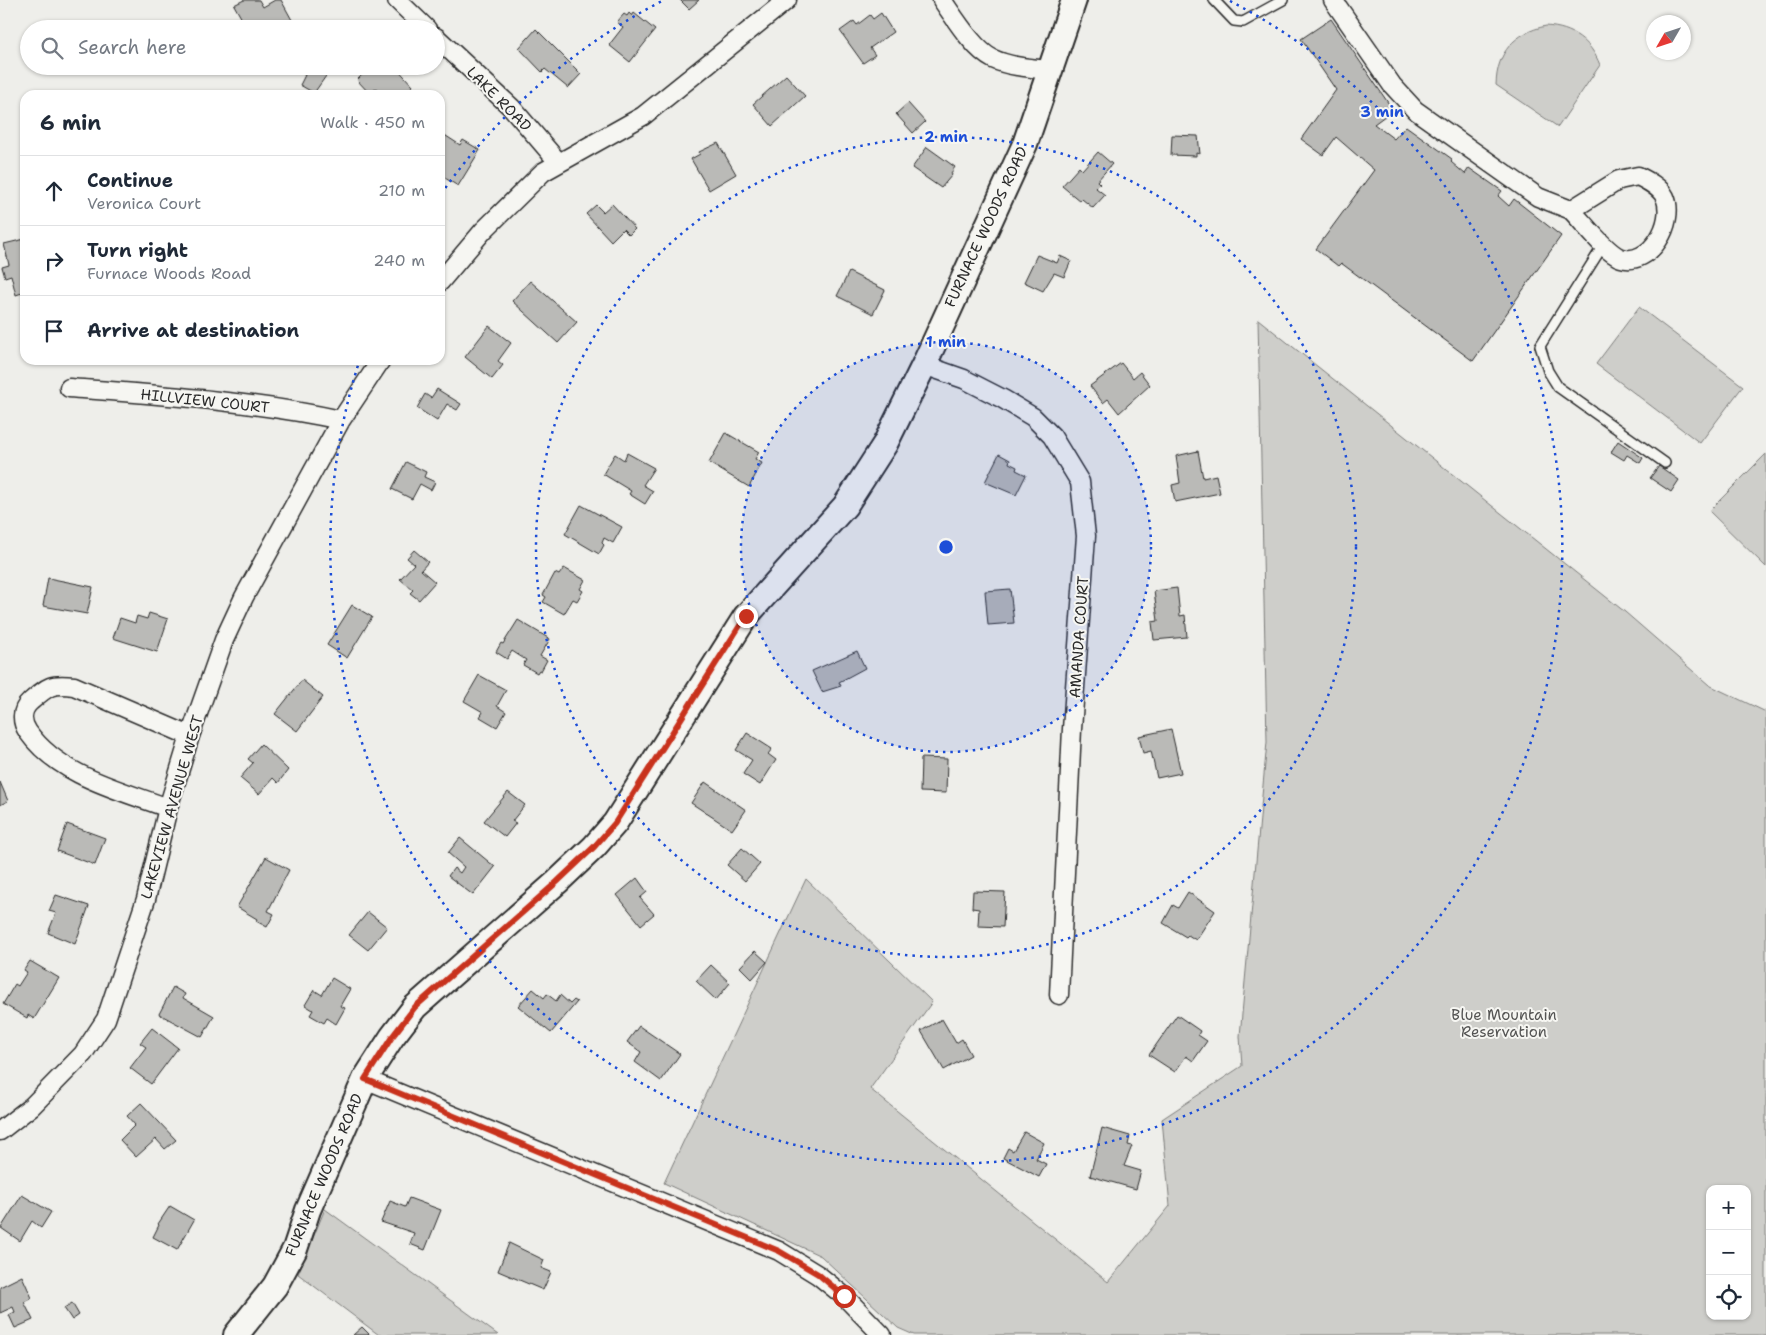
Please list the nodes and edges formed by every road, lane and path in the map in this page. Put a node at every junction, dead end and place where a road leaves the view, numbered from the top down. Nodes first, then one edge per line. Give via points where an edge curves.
1 (397, 0) edge
2 (787, 0) edge
3 (942, 0) edge
4 (1074, 0) edge
5 (1214, 0) edge
6 (1333, 0) edge
7 (1280, 1) edge
8 (418, 20) edge
9 (445, 45) edge
10 (1050, 70) junction
11 (559, 163) junction
12 (1571, 210) junction
13 (1604, 244) junction
14 (445, 276) edge
15 (378, 365) edge
16 (924, 365) junction
17 (68, 388) dead end
18 (341, 420) junction
19 (1665, 463) dead end
20 (190, 736) junction
21 (168, 808) junction
22 (1059, 995) dead end
23 (365, 1079) junction
24 (0, 1130) edge
25 (236, 1335) edge
26 (882, 1335) edge

1 - 8 street
2 - 11 street via 643,116
3 - 10 street via 962,28 992,59 1026,68
4 - 10 street, FURNACE WOODS ROAD
5 - 7 lane via 1234,20 1243,22
6 - 12 street via 1392,85 1415,110 1538,197
9 - 11 street, LAKE ROAD via 512,108
10 - 16 street, FURNACE WOODS ROAD via 1025,144
11 - 14 street via 543,172 484,231
12 - 13 street
12 - 13 street via 1619,180 1638,176 1654,184 1664,196 1669,211 1661,238 1634,258 1622,258
13 - 19 lane via 1540,346 1548,371 1558,387
15 - 18 street, LAKEVIEW AVENUE WEST
16 - 22 street, AMANDA COURT via 964,380 1033,417 1052,436 1080,482 1086,536 1071,736
16 - 23 street, FURNACE WOODS ROAD via 885,444 844,506 746,616 615,823 557,882 415,1007
17 - 18 street, HILLVIEW COURT via 222,402
18 - 20 street, LAKEVIEW AVENUE WEST via 244,597 224,640
20 - 21 street, LAKEVIEW AVENUE WEST
20 - 21 street via 74,686 57,684 46,687 25,706 22,720 26,730 51,758 95,781
21 - 24 street, LAKEVIEW AVENUE WEST via 146,900 106,1019 83,1054 32,1106
23 - 25 street, FURNACE WOODS ROAD via 308,1210 295,1249 275,1286
23 - 26 street via 779,1251 818,1274

